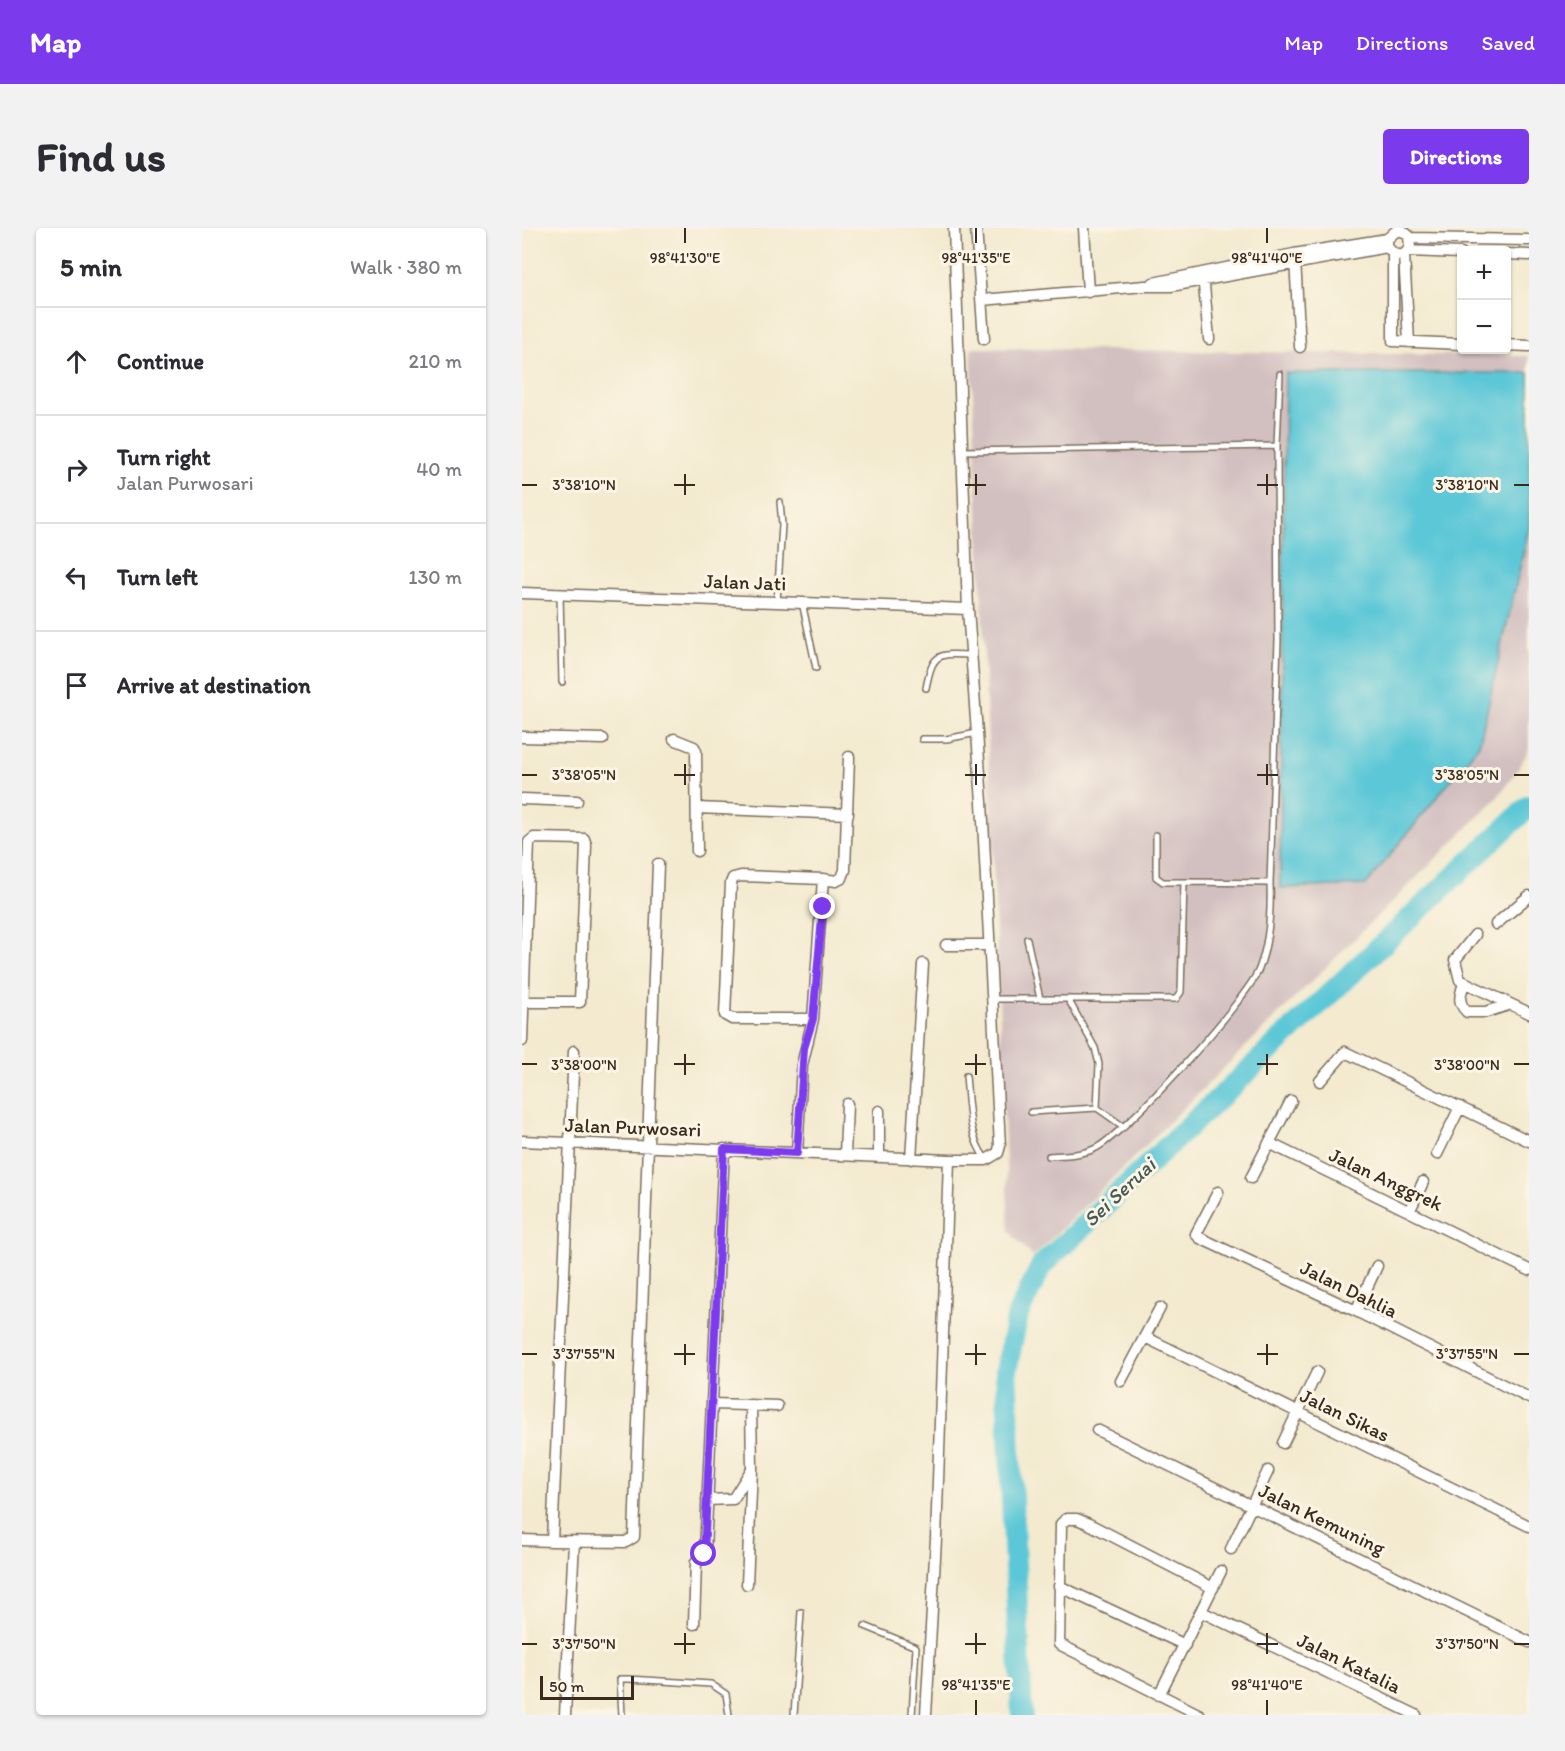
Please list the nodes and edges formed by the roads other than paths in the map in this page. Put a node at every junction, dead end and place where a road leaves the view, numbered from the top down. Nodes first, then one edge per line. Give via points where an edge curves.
1 (954, 228) edge
2 (976, 228) edge
3 (1084, 228) edge
4 (1407, 233) edge
5 (1529, 240) edge
6 (1394, 244) edge
7 (1457, 252) edge
8 (1294, 254) junction
9 (1511, 254) edge
10 (1529, 255) edge
11 (1296, 266) junction
12 (1204, 276) junction
13 (1088, 292) junction
14 (981, 300) junction
15 (984, 339) dead end
16 (1209, 339) dead end
17 (1409, 342) junction
18 (1457, 344) edge
19 (1511, 345) edge
20 (1529, 346) edge
21 (1300, 347) dead end
22 (1280, 374) dead end
23 (1277, 446) junction
24 (962, 451) junction
25 (780, 502) dead end
26 (522, 593) edge
27 (560, 594) junction
28 (777, 601) junction
29 (802, 602) junction
30 (968, 609) junction
31 (971, 655) junction
32 (816, 668) dead end
33 (562, 682) dead end
34 (926, 688) dead end
35 (977, 734) junction
36 (522, 737) edge
37 (603, 739) dead end
38 (674, 739) dead end
39 (922, 739) dead end
40 (849, 758) dead end
41 (522, 799) edge
42 (577, 801) dead end
43 (697, 808) junction
44 (848, 814) junction
45 (1156, 835) dead end
46 (697, 851) dead end
47 (658, 864) dead end
48 (823, 879) junction
49 (525, 880) edge
50 (1184, 882) junction
51 (1270, 884) junction
52 (1529, 896) edge
53 (1496, 924) dead end
54 (1475, 935) dead end
55 (1027, 939) dead end
56 (946, 945) dead end
57 (988, 945) junction
58 (923, 964) dead end
59 (524, 966) edge
60 (1464, 983) junction
61 (990, 999) junction
62 (1040, 999) junction
63 (1068, 999) junction
64 (524, 1002) junction
65 (1508, 1005) junction
66 (1529, 1013) edge
67 (813, 1019) junction
68 (522, 1041) edge
69 (574, 1051) dead end
70 (966, 1076) dead end
71 (1320, 1081) dead end
72 (1291, 1101) dead end
73 (847, 1104) dead end
74 (1460, 1107) junction
75 (1096, 1108) junction
76 (879, 1111) dead end
77 (1031, 1112) dead end
78 (1124, 1127) junction
79 (522, 1141) edge
80 (1529, 1141) edge
81 (571, 1143) junction
82 (1269, 1143) junction
83 (650, 1145) junction
84 (724, 1149) junction
85 (797, 1153) junction
86 (1437, 1154) dead end
87 (845, 1155) junction
88 (1049, 1156) dead end
89 (879, 1157) junction
90 (991, 1158) junction
91 (911, 1159) junction
92 (949, 1160) junction
93 (1251, 1178) dead end
94 (1423, 1182) dead end
95 (1218, 1192) dead end
96 (1410, 1210) junction
97 (1377, 1266) dead end
98 (1529, 1270) edge
99 (1160, 1308) dead end
100 (1356, 1311) junction
101 (1145, 1337) junction
102 (1317, 1372) dead end
103 (1121, 1381) dead end
104 (1529, 1398) edge
105 (712, 1404) junction
106 (751, 1406) junction
107 (777, 1406) dead end
108 (1299, 1413) junction
109 (1097, 1430) dead end
110 (1283, 1443) dead end
111 (752, 1469) junction
112 (1268, 1471) dead end
113 (706, 1500) junction
114 (1252, 1504) junction
115 (1529, 1526) edge
116 (522, 1540) edge
117 (552, 1541) junction
118 (574, 1542) junction
119 (1231, 1549) dead end
120 (1221, 1572) dead end
121 (747, 1584) dead end
122 (1059, 1586) junction
123 (1213, 1588) junction
124 (801, 1612) dead end
125 (1202, 1612) junction
126 (694, 1624) dead end
127 (865, 1626) dead end
128 (1529, 1642) edge
129 (1185, 1644) junction
130 (1159, 1695) junction
131 (565, 1715) edge
132 (622, 1715) edge
133 (729, 1715) edge
134 (794, 1715) edge
135 (912, 1715) edge
136 (926, 1715) edge
137 (1200, 1715) edge
138 (1416, 1715) edge

1 - 24 street
2 - 14 street
3 - 13 street
4 - 5 street
4 - 6 street
4 - 6 street via 1396,231
6 - 7 street
6 - 8 street
6 - 11 street
6 - 17 street
6 - 17 street via 1391,339
8 - 11 street
8 - 12 street
9 - 10 street
11 - 12 street
11 - 21 street
12 - 13 street
12 - 16 street
13 - 14 street
14 - 15 street
17 - 18 street
19 - 20 street
22 - 23 lane
23 - 24 lane
23 - 51 lane via 1278,640
24 - 30 street
25 - 28 lane
26 - 27 street, Jalan Jati
27 - 28 street, Jalan Jati
27 - 33 lane
28 - 29 street, Jalan Jati
29 - 30 street, Jalan Jati
29 - 32 lane
30 - 31 street
31 - 34 lane via 939,655 932,661
31 - 35 street
35 - 39 lane
35 - 57 street
36 - 37 street
38 - 43 street via 696,751
40 - 44 street
41 - 42 street
43 - 44 street
43 - 46 street
44 - 48 street via 842,878
45 - 50 lane via 1156,877 1163,882
47 - 83 street
48 - 67 street
48 - 67 street via 741,876 731,883 725,1015 732,1019
49 - 59 street
49 - 64 street via 530,839 586,840 580,1002
50 - 51 lane
50 - 63 lane via 1180,997
51 - 78 lane via 1270,918 1260,967 1250,988
52 - 53 street
54 - 60 street via 1455,960 1456,973
55 - 62 lane
56 - 57 street
57 - 61 street
58 - 91 street
59 - 64 street
60 - 65 street
60 - 65 street via 1459,998 1467,1012 1486,1012
61 - 62 lane
61 - 90 street via 1000,1146
62 - 63 lane
63 - 75 lane via 1095,1048 1099,1064
64 - 68 street
65 - 66 street
67 - 85 street via 804,1048
69 - 81 street
70 - 90 lane via 976,1147
71 - 74 street via 1345,1052
72 - 82 street
73 - 87 street
74 - 80 street
74 - 86 street
75 - 77 lane
75 - 78 lane
76 - 89 street
78 - 88 lane via 1094,1149
79 - 81 street, Jalan Purwosari
81 - 83 street, Jalan Purwosari
81 - 117 street
82 - 93 street
82 - 96 street, Jalan Anggrek
83 - 84 street, Jalan Purwosari
83 - 118 street via 634,1537 626,1542
84 - 85 street, Jalan Purwosari
84 - 105 street
85 - 87 street, Jalan Purwosari
87 - 89 street, Jalan Purwosari
89 - 91 street, Jalan Purwosari
90 - 92 street, Jalan Purwosari
91 - 92 street, Jalan Purwosari
92 - 136 street
94 - 96 street
95 - 100 street, Jalan Dahlia via 1196,1234 1198,1237
96 - 98 street, Jalan Anggrek
97 - 100 street
99 - 101 street
100 - 104 street, Jalan Dahlia
101 - 103 street
101 - 108 street, Jalan Sikas
102 - 108 street
105 - 106 street
105 - 113 street
106 - 107 street
106 - 111 street
108 - 110 street
108 - 115 street, Jalan Sikas
109 - 114 street, Jalan Kemuning
111 - 113 street via 733,1499
111 - 121 street
112 - 114 street
113 - 126 street via 705,1550 696,1562
114 - 119 street
114 - 128 street, Jalan Kemuning
116 - 117 street
117 - 118 street
118 - 131 street
120 - 123 street
122 - 123 street via 1061,1524 1066,1519 1077,1519
122 - 129 street
122 - 130 street via 1059,1644
123 - 125 street
124 - 134 lane
125 - 129 street
125 - 138 street, Jalan Katalia
127 - 135 lane via 916,1647
129 - 130 street
130 - 137 street
132 - 133 lane via 620,1679 711,1684 726,1694

